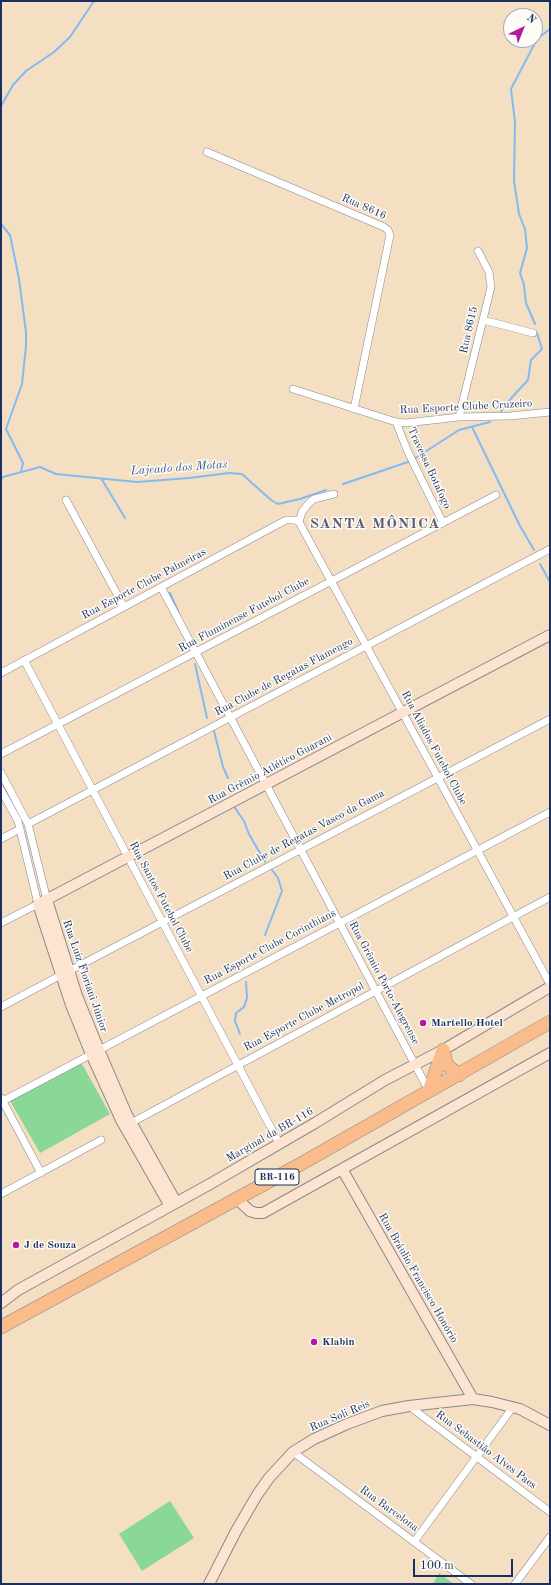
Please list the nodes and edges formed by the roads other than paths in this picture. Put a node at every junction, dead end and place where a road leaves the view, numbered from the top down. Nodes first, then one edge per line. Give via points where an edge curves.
1 (207, 152) dead end
2 (478, 251) dead end
3 (482, 320) junction
4 (533, 333) dead end
5 (293, 389) dead end
6 (354, 409) junction
7 (550, 412) edge
8 (460, 417) junction
9 (396, 422) junction
10 (334, 494) dead end
11 (496, 495) dead end
12 (66, 500) dead end
13 (299, 522) junction
14 (443, 523) junction
15 (550, 549) edge
16 (331, 581) junction
17 (161, 587) junction
18 (124, 607) junction
19 (550, 635) edge
20 (366, 646) junction
21 (195, 653) junction
22 (24, 660) junction
23 (1, 672) edge
24 (402, 713) junction
25 (230, 718) junction
26 (550, 718) edge
27 (58, 725) junction
28 (1, 754) edge
29 (1, 773) edge
30 (438, 778) junction
31 (266, 784) junction
32 (1, 790) edge
33 (92, 790) junction
34 (550, 812) edge
35 (28, 824) junction
36 (20, 829) junction
37 (1, 839) edge
38 (300, 850) junction
39 (477, 850) junction
40 (128, 857) junction
41 (550, 897) edge
42 (42, 902) junction
43 (513, 917) junction
44 (162, 922) junction
45 (340, 923) junction
46 (1, 924) edge
47 (65, 973) junction
48 (550, 986) edge
49 (376, 991) junction
50 (201, 996) junction
51 (1, 1007) edge
52 (550, 1022) edge
53 (443, 1050) junction
54 (95, 1052) junction
55 (550, 1053) edge
56 (416, 1065) junction
57 (237, 1066) junction
58 (459, 1074) junction
59 (430, 1092) junction
60 (1, 1100) edge
61 (132, 1123) junction
62 (101, 1140) dead end
63 (279, 1144) junction
64 (342, 1169) junction
65 (41, 1173) junction
66 (1, 1194) edge
67 (237, 1199) junction
68 (173, 1204) junction
69 (1, 1304) edge
70 (1, 1327) edge
71 (473, 1399) junction
72 (409, 1406) junction
73 (514, 1407) junction
74 (550, 1425) edge
75 (293, 1452) junction
76 (477, 1457) junction
77 (550, 1512) edge
78 (550, 1537) edge
79 (414, 1542) junction
80 (210, 1584) edge
81 (471, 1584) edge
82 (515, 1584) edge

1 - 6 street, Rua 8616 via 388,230 390,235
2 - 3 street, Rua 8615 via 490,278
3 - 4 street
3 - 8 street, Rua 8615
5 - 6 street, Rua Esporte Clube Cruzeiro
6 - 9 street, Rua Esporte Clube Cruzeiro
7 - 8 street, Rua Esporte Clube Cruzeiro
8 - 9 street, Rua Esporte Clube Cruzeiro via 414,423
9 - 14 street, Travessa Botafogo
10 - 13 street via 314,499 309,503 302,512
11 - 14 street, Rua Fluminense Futebol Clube
12 - 18 street
13 - 16 street, Rua Aliados Futebol Clube
13 - 17 street, Rua Esporte Clube Palmeiras via 286,520
14 - 16 street, Rua Fluminense Futebol Clube
15 - 20 street, Rua Clube de Regatas Flamengo
16 - 20 street, Rua Aliados Futebol Clube
16 - 21 street, Rua Fluminense Futebol Clube
17 - 18 street, Rua Esporte Clube Palmeiras
17 - 21 street, Rua Grêmio Porto-Alegrense
18 - 22 street, Rua Esporte Clube Palmeiras
19 - 24 street, Rua Grêmio Atlético Guarani
20 - 24 street, Rua Aliados Futebol Clube
20 - 25 street, Rua Clube de Regatas Flamengo
21 - 25 street, Rua Grêmio Porto-Alegrense
21 - 27 street, Rua Fluminense Futebol Clube
22 - 23 street, Rua Esporte Clube Palmeiras
22 - 27 street, Rua Santos Futebol Clube
24 - 30 street, Rua Aliados Futebol Clube
24 - 31 street, Rua Grêmio Atlético Guarani
25 - 31 street, Rua Grêmio Porto-Alegrense
25 - 33 street, Rua Clube de Regatas Flamengo
26 - 30 street, Rua Clube de Regatas Vasco da Gama
27 - 28 street, Rua Fluminense Futebol Clube
27 - 33 street, Rua Santos Futebol Clube
29 - 35 street, Rua Luiz Floriani Júnior
30 - 38 street, Rua Clube de Regatas Vasco da Gama
30 - 39 street, Rua Aliados Futebol Clube
31 - 38 street, Rua Grêmio Porto-Alegrense
31 - 40 street, Rua Grêmio Atlético Guarani
32 - 36 street, Rua Luiz Floriani Júnior
33 - 35 street, Rua Clube de Regatas Flamengo
33 - 40 street, Rua Santos Futebol Clube
34 - 39 street, Rua Esporte Clube Corinthians
35 - 42 street, Rua Luiz Floriani Júnior
36 - 37 street
36 - 42 street, Rua Luiz Floriani Júnior
38 - 44 street, Rua Clube de Regatas Vasco da Gama
38 - 45 street, Rua Grêmio Porto-Alegrense
39 - 43 street, Rua Aliados Futebol Clube
39 - 45 street, Rua Esporte Clube Corinthians
40 - 42 street, Rua Grêmio Atlético Guarani
40 - 44 street, Rua Santos Futebol Clube
41 - 43 street, Rua Esporte Clube Metropol
42 - 46 street, Rua Grêmio Atlético Guarani
42 - 47 street, Rua Luiz Floriani Júnior
43 - 48 street, Rua Aliados Futebol Clube
43 - 49 street, Rua Esporte Clube Metropol
44 - 47 street, Rua Clube de Regatas Vasco da Gama
44 - 50 street, Rua Santos Futebol Clube
45 - 49 street, Rua Grêmio Porto-Alegrense
45 - 50 street, Rua Esporte Clube Corinthians
47 - 51 street, Rua Clube de Regatas Vasco da Gama
47 - 54 street, Rua Luiz Floriani Júnior via 75,1016
48 - 53 street, Marginal da BR-116
49 - 56 street, Rua Grêmio Porto-Alegrense
49 - 57 street, Rua Esporte Clube Metropol
50 - 54 street, Rua Esporte Clube Corinthians
50 - 57 street, Rua Santos Futebol Clube
52 - 58 highway, BR-116
53 - 56 street, Marginal da BR-116
53 - 58 highway via 447,1065
53 - 59 highway
54 - 60 street, Rua Esporte Clube Corinthians
54 - 61 street, Rua Luiz Floriani Júnior
54 - 68 street, Rua Luiz Floriani Júnior via 121,1120
55 - 64 street
56 - 59 street, Rua Grêmio Porto-Alegrense
56 - 63 street, Marginal da BR-116 via 385,1080
57 - 61 street, Rua Esporte Clube Metropol
57 - 63 street, Rua Santos Futebol Clube
58 - 59 highway, BR-116
59 - 67 highway, BR-116
60 - 65 street
61 - 68 street, Rua Luiz Floriani Júnior
62 - 65 street
63 - 68 street, Marginal da BR-116
64 - 67 street via 263,1213 250,1211
64 - 71 street, Rua Bráulio Francisco Honório
65 - 66 street
67 - 70 highway, BR-116
68 - 69 street, Marginal da BR-116 via 18,1290
71 - 72 street, Rua Soli Reis
71 - 73 street, Rua Soli Reis
72 - 75 street, Rua Soli Reis via 347,1424
72 - 76 street, Rua Sebastião Alves Paes
73 - 74 street, Rua Soli Reis
73 - 76 street
75 - 79 street, Rua Barcelona
75 - 80 street, Rua Soli Reis via 278,1466 257,1495
76 - 77 street, Rua Sebastião Alves Paes
76 - 79 street
78 - 82 street
79 - 81 street, Rua Barcelona

